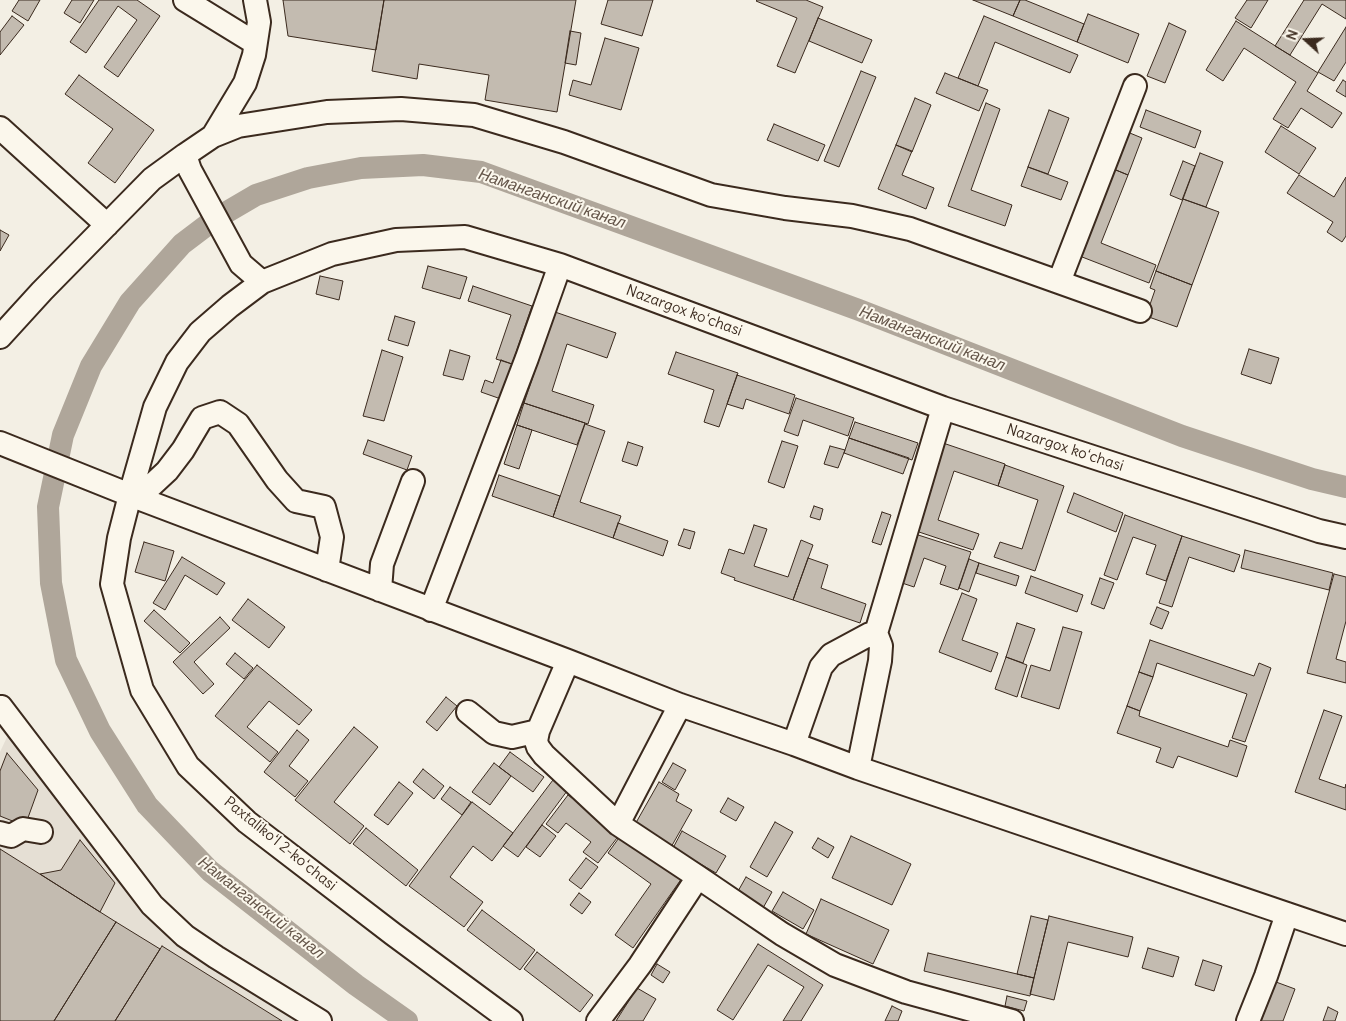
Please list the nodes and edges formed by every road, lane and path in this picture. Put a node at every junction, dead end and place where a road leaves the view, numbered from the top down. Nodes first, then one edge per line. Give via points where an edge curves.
1 (185, 0) edge
2 (256, 0) edge
3 (255, 43) junction
4 (1135, 86) dead end
5 (0, 128) edge
6 (213, 136) junction
7 (187, 162) junction
8 (107, 226) junction
9 (560, 265) junction
10 (262, 282) junction
11 (1059, 282) junction
12 (1140, 311) dead end
13 (0, 337) edge
14 (943, 408) junction
15 (0, 443) edge
16 (413, 481) dead end
17 (134, 496) junction
18 (1346, 537) edge
19 (327, 570) junction
20 (380, 590) junction
21 (432, 610) junction
22 (876, 633) junction
23 (568, 662) junction
24 (0, 703) edge
25 (680, 705) junction
26 (468, 712) dead end
27 (538, 731) junction
28 (794, 744) junction
29 (858, 768) junction
30 (618, 824) junction
31 (41, 832) dead end
32 (0, 833) edge
33 (698, 877) junction
34 (1287, 914) junction
35 (1346, 934) edge
36 (320, 1021) edge
37 (511, 1021) edge
38 (598, 1021) edge
39 (1012, 1021) edge
40 (1248, 1021) edge

1 - 3 street
2 - 3 street via 259,22
3 - 6 street via 246,83
4 - 11 street
5 - 8 street
6 - 7 street
6 - 11 street via 238,126 328,112 401,109 474,115 564,142 712,195 852,216 910,229
7 - 8 street via 152,179
7 - 10 street via 240,264
8 - 13 street
9 - 10 street, Nazargox koʻchasi via 465,237 396,240 332,254
9 - 14 street, Nazargox koʻchasi
9 - 21 street
10 - 17 street, Nazargox koʻchasi via 200,332 176,362 155,407
11 - 12 street
14 - 18 street, Nazargox koʻchasi via 1309,528
14 - 22 street
15 - 17 street
16 - 20 street via 382,564
17 - 19 street
17 - 19 street via 172,464 202,418 220,412 238,424 276,480 296,501 324,507 332,537
17 - 37 street, Paxtalikoʻl 2-koʻchasi via 119,538 112,584 142,690 188,766 248,822
19 - 20 street
20 - 21 street
21 - 23 street
22 - 28 street via 830,655 820,667
22 - 29 street via 882,651
23 - 25 street
23 - 27 street
24 - 36 street via 152,905 185,936 208,952
25 - 28 street
25 - 30 street
26 - 27 street via 494,733 512,737
27 - 30 street via 536,741 544,755
28 - 29 street
29 - 34 street
30 - 33 street
31 - 32 street via 23,829 11,836
33 - 38 street
33 - 39 street via 782,934 835,965 906,992
34 - 35 street
34 - 40 street

